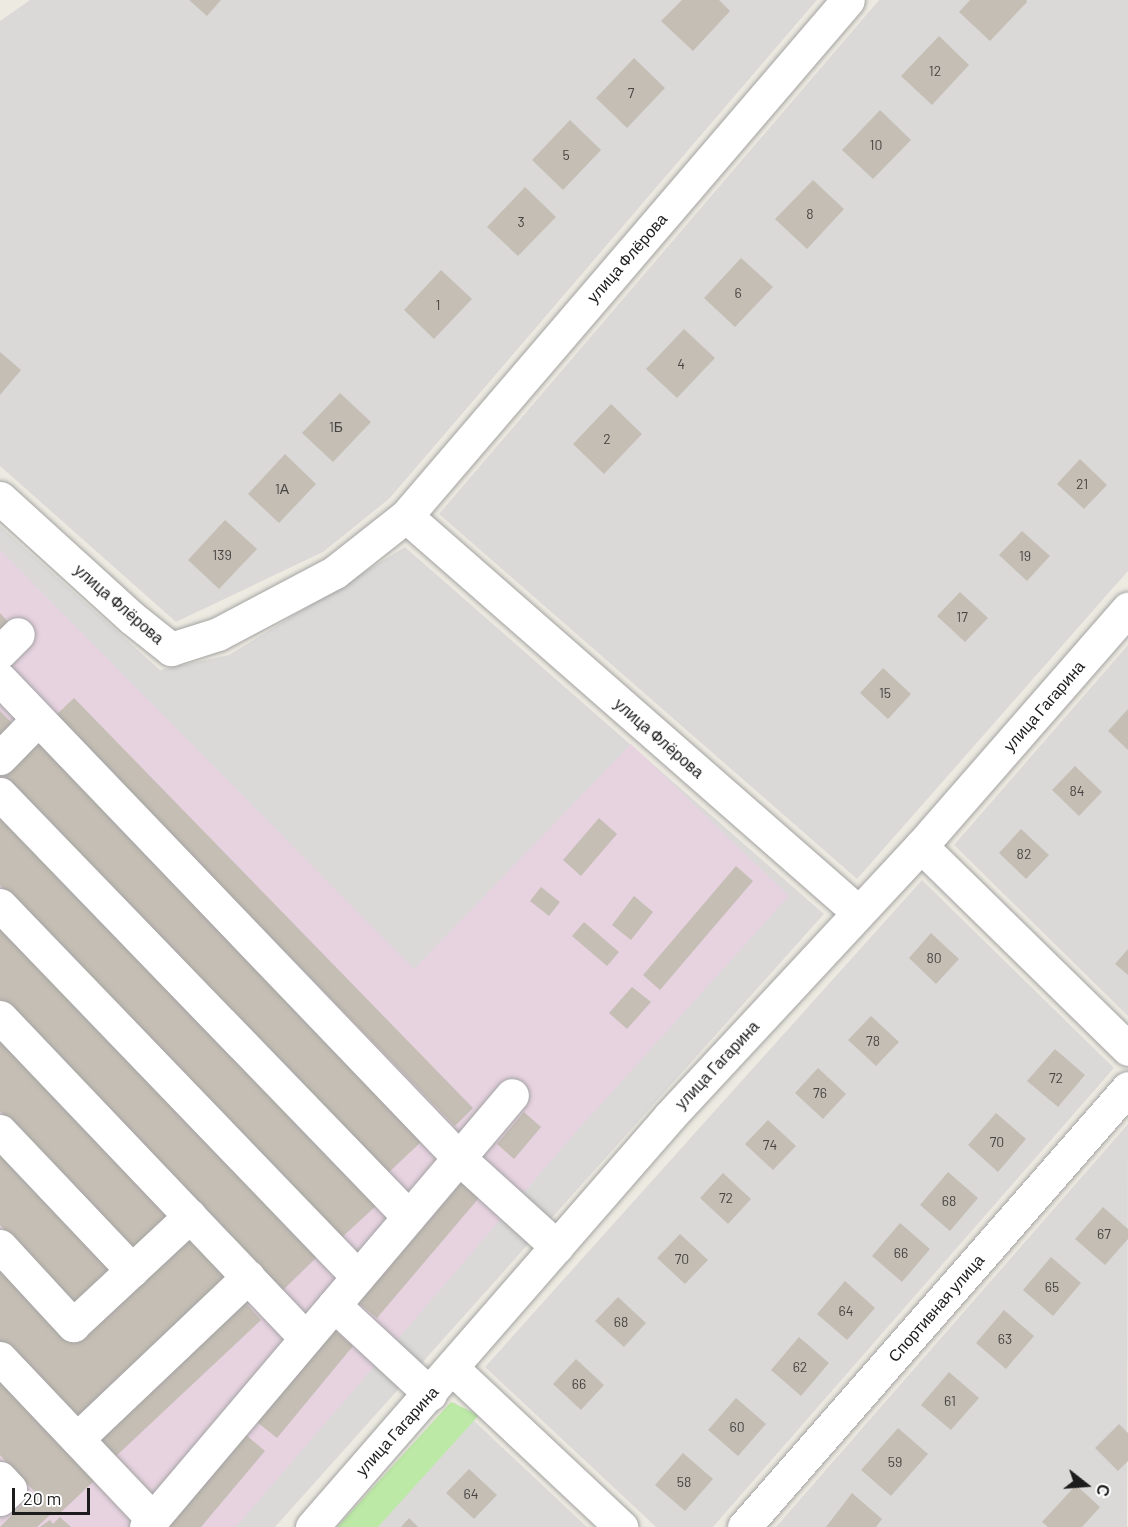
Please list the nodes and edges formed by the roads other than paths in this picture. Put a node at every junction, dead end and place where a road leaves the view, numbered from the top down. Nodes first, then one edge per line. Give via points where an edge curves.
1 (848, 0) edge
2 (0, 498) edge
3 (406, 516) junction
4 (1128, 609) edge
5 (0, 679) edge
6 (38, 719) junction
7 (0, 758) edge
8 (0, 795) edge
9 (921, 846) junction
10 (0, 905) edge
11 (858, 912) junction
12 (0, 1017) edge
13 (1128, 1049) edge
14 (1128, 1088) edge
15 (512, 1095) dead end
16 (0, 1131) edge
17 (459, 1158) junction
18 (190, 1216) junction
19 (409, 1217) junction
20 (0, 1246) edge
21 (557, 1247) junction
22 (132, 1270) junction
23 (248, 1277) junction
24 (358, 1277) junction
25 (334, 1305) junction
26 (306, 1338) junction
27 (0, 1358) edge
28 (453, 1369) junction
29 (430, 1394) junction
30 (77, 1439) junction
31 (0, 1478) edge
32 (0, 1499) edge
33 (149, 1523) edge
34 (312, 1527) edge
35 (621, 1527) edge
36 (744, 1527) edge

1 - 3 street, улица Флёрова
2 - 3 street, улица Флёрова via 171,649 218,634 335,572
3 - 11 street, улица Флёрова
4 - 9 street, улица Гагарина
5 - 6 street
6 - 7 street
6 - 17 street
8 - 19 street
9 - 11 street, улица Гагарина
9 - 13 street
10 - 24 street
11 - 21 street, улица Гагарина via 670,1116
12 - 18 street
14 - 36 street, Спортивная улица
15 - 17 street
16 - 22 street
17 - 19 street
17 - 21 street
18 - 22 street
18 - 23 street
19 - 24 street
20 - 22 street via 74,1325
21 - 28 street, улица Гагарина
23 - 26 street
23 - 30 street
24 - 25 street
25 - 26 street
25 - 29 street
26 - 33 street
27 - 30 street
28 - 29 street, улица Гагарина
28 - 35 street
29 - 34 street, улица Гагарина
30 - 33 street
31 - 32 street via 10,1489

